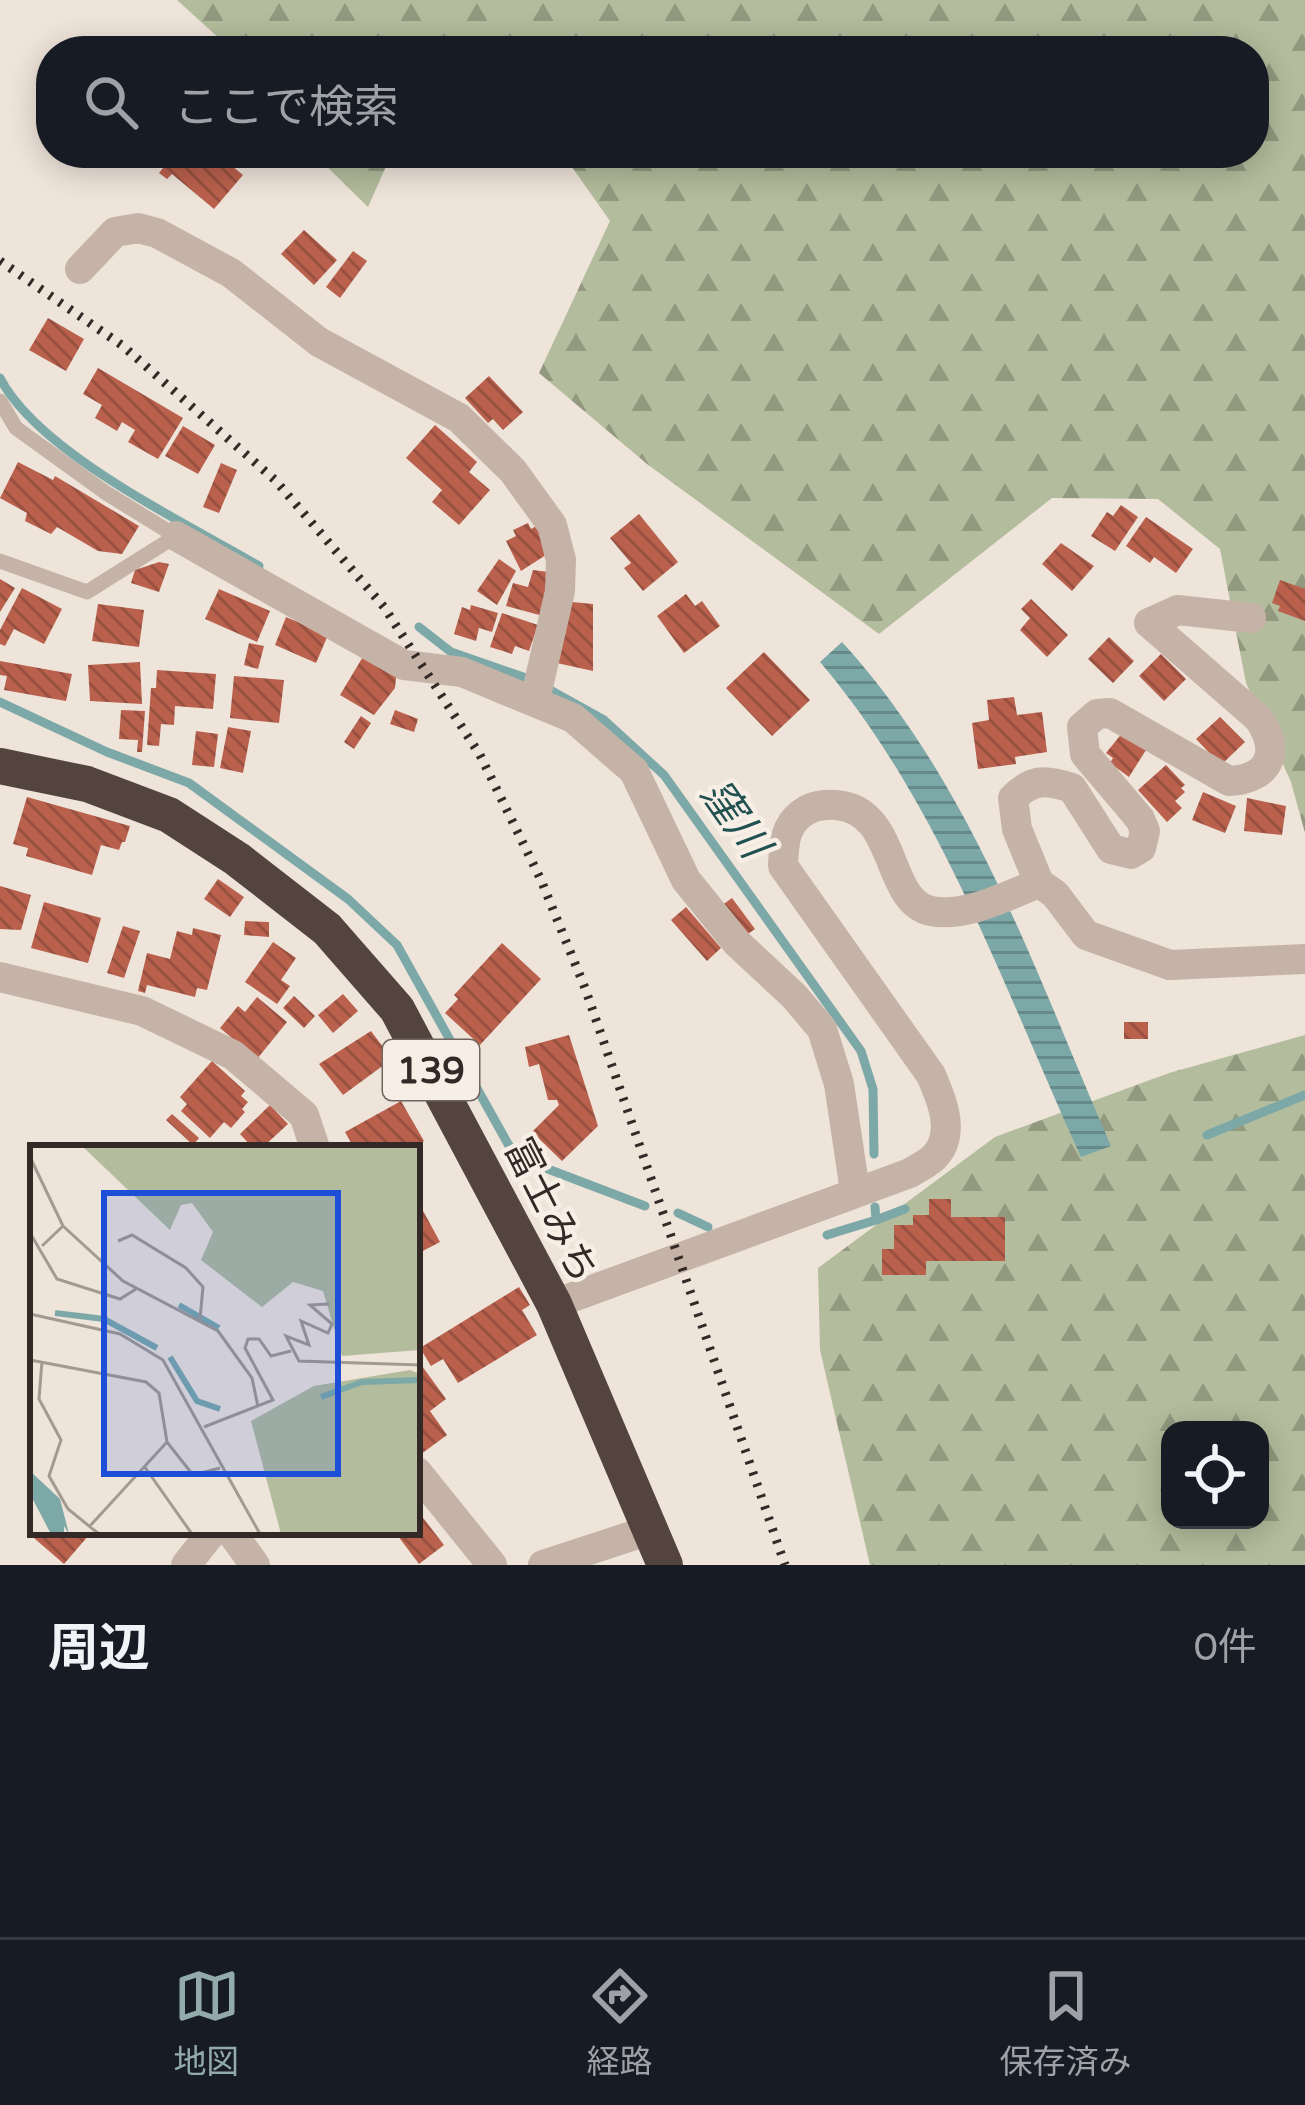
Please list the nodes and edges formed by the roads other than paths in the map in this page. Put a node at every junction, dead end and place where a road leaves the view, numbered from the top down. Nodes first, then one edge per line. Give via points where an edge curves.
1 (80, 269) dead end
2 (0, 401) edge
3 (176, 536) junction
4 (0, 561) edge
5 (1251, 619) dead end
6 (539, 689) junction
7 (0, 766) edge
8 (1028, 887) junction
9 (1305, 959) edge
10 (0, 977) edge
11 (313, 1145) edge
12 (855, 1191) junction
13 (554, 1304) junction
14 (420, 1476) edge
15 (647, 1531) junction
16 (210, 1535) edge
17 (233, 1535) edge
18 (186, 1565) edge
19 (255, 1565) edge
20 (493, 1565) edge
21 (543, 1565) edge
22 (665, 1565) edge

1 - 6 street via 115,232 157,232 231,272 319,342 459,418 513,470 552,526 560,590
2 - 3 lane via 16,428
3 - 4 lane via 87,592
3 - 6 street via 404,665
5 - 8 street via 1178,610 1149,623 1258,718 1271,751 1262,770 1228,781 1110,713 1097,714 1082,727 1085,754 1140,819 1141,848 1111,849 1072,788 1046,780 1026,785 1013,798
6 - 12 street via 634,771 686,880 822,1029
7 - 13 highway, 富士みち / 139 via 87,784 169,815 327,929 398,1009
8 - 9 street via 1055,894 1086,934 1170,965
8 - 12 street via 959,911 928,911 910,899 864,815 819,806 788,829 784,866 931,1075 944,1107 938,1154
10 - 11 street via 142,1011 233,1055 304,1115
12 - 13 street
13 - 15 highway, 富士みち / 139
14 - 20 street
15 - 21 street
15 - 22 highway, 富士みち / 139
16 - 18 street
17 - 19 street

